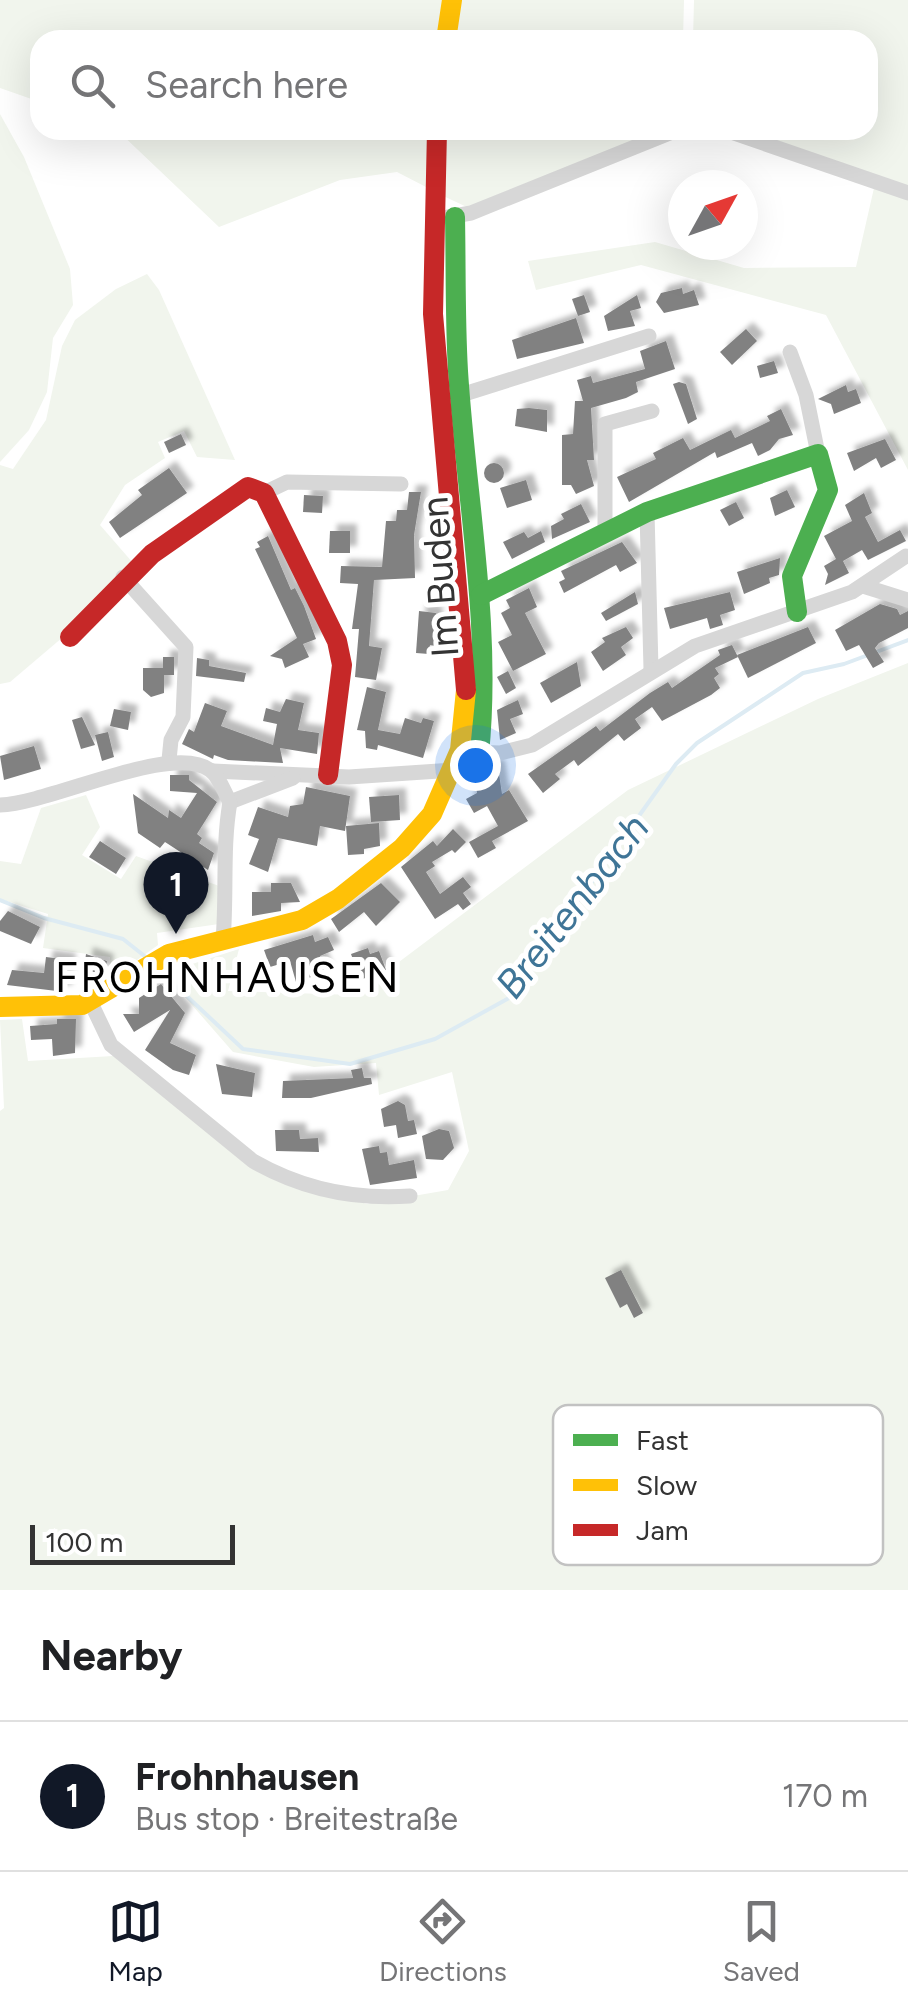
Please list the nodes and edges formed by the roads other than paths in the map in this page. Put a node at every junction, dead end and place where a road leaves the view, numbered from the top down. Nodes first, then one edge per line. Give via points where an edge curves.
1 (452, 0) edge
2 (448, 30) edge
3 (436, 140) edge
4 (652, 140) edge
5 (754, 140) edge
6 (908, 193) edge
7 (432, 216) junction
8 (455, 217) junction
9 (648, 336) dead end
10 (790, 352) dead end
11 (461, 395) junction
12 (652, 411) dead end
13 (818, 454) junction
14 (402, 484) dead end
15 (256, 490) junction
16 (647, 512) junction
17 (605, 532) junction
18 (906, 556) dead end
19 (124, 576) junction
20 (863, 586) junction
21 (481, 595) junction
22 (908, 600) edge
23 (796, 612) junction
24 (70, 637) dead end
25 (651, 669) junction
26 (464, 758) junction
27 (169, 760) junction
28 (213, 771) junction
29 (301, 775) junction
30 (328, 775) junction
31 (230, 802) junction
32 (0, 806) edge
33 (223, 940) junction
34 (90, 1001) junction
35 (0, 1007) edge
36 (410, 1196) dead end

1 - 2 street
3 - 7 street
4 - 8 street
5 - 6 street
7 - 8 street
7 - 26 street via 434,331 466,653
8 - 11 street, Im Buden
9 - 11 street
10 - 13 street
11 - 21 street, Im Buden
12 - 17 street via 605,424
13 - 16 street
13 - 23 street via 828,490 792,576
14 - 15 street via 287,482
15 - 19 street via 194,516
15 - 30 street via 337,641 342,666
16 - 17 street
16 - 25 street
17 - 21 street
18 - 20 street
19 - 24 street
19 - 27 street via 186,646 182,716
20 - 22 street
20 - 23 street
21 - 26 street, Im Buden via 483,714
23 - 25 street via 694,646
25 - 26 street via 532,744
26 - 30 street
26 - 33 street via 416,833 338,899 302,920
27 - 28 street
27 - 32 street
28 - 29 street
28 - 31 street
29 - 30 street
29 - 31 street
31 - 33 street
33 - 34 street via 151,964
34 - 35 street
34 - 36 street via 111,1044 253,1161 330,1191 366,1199

